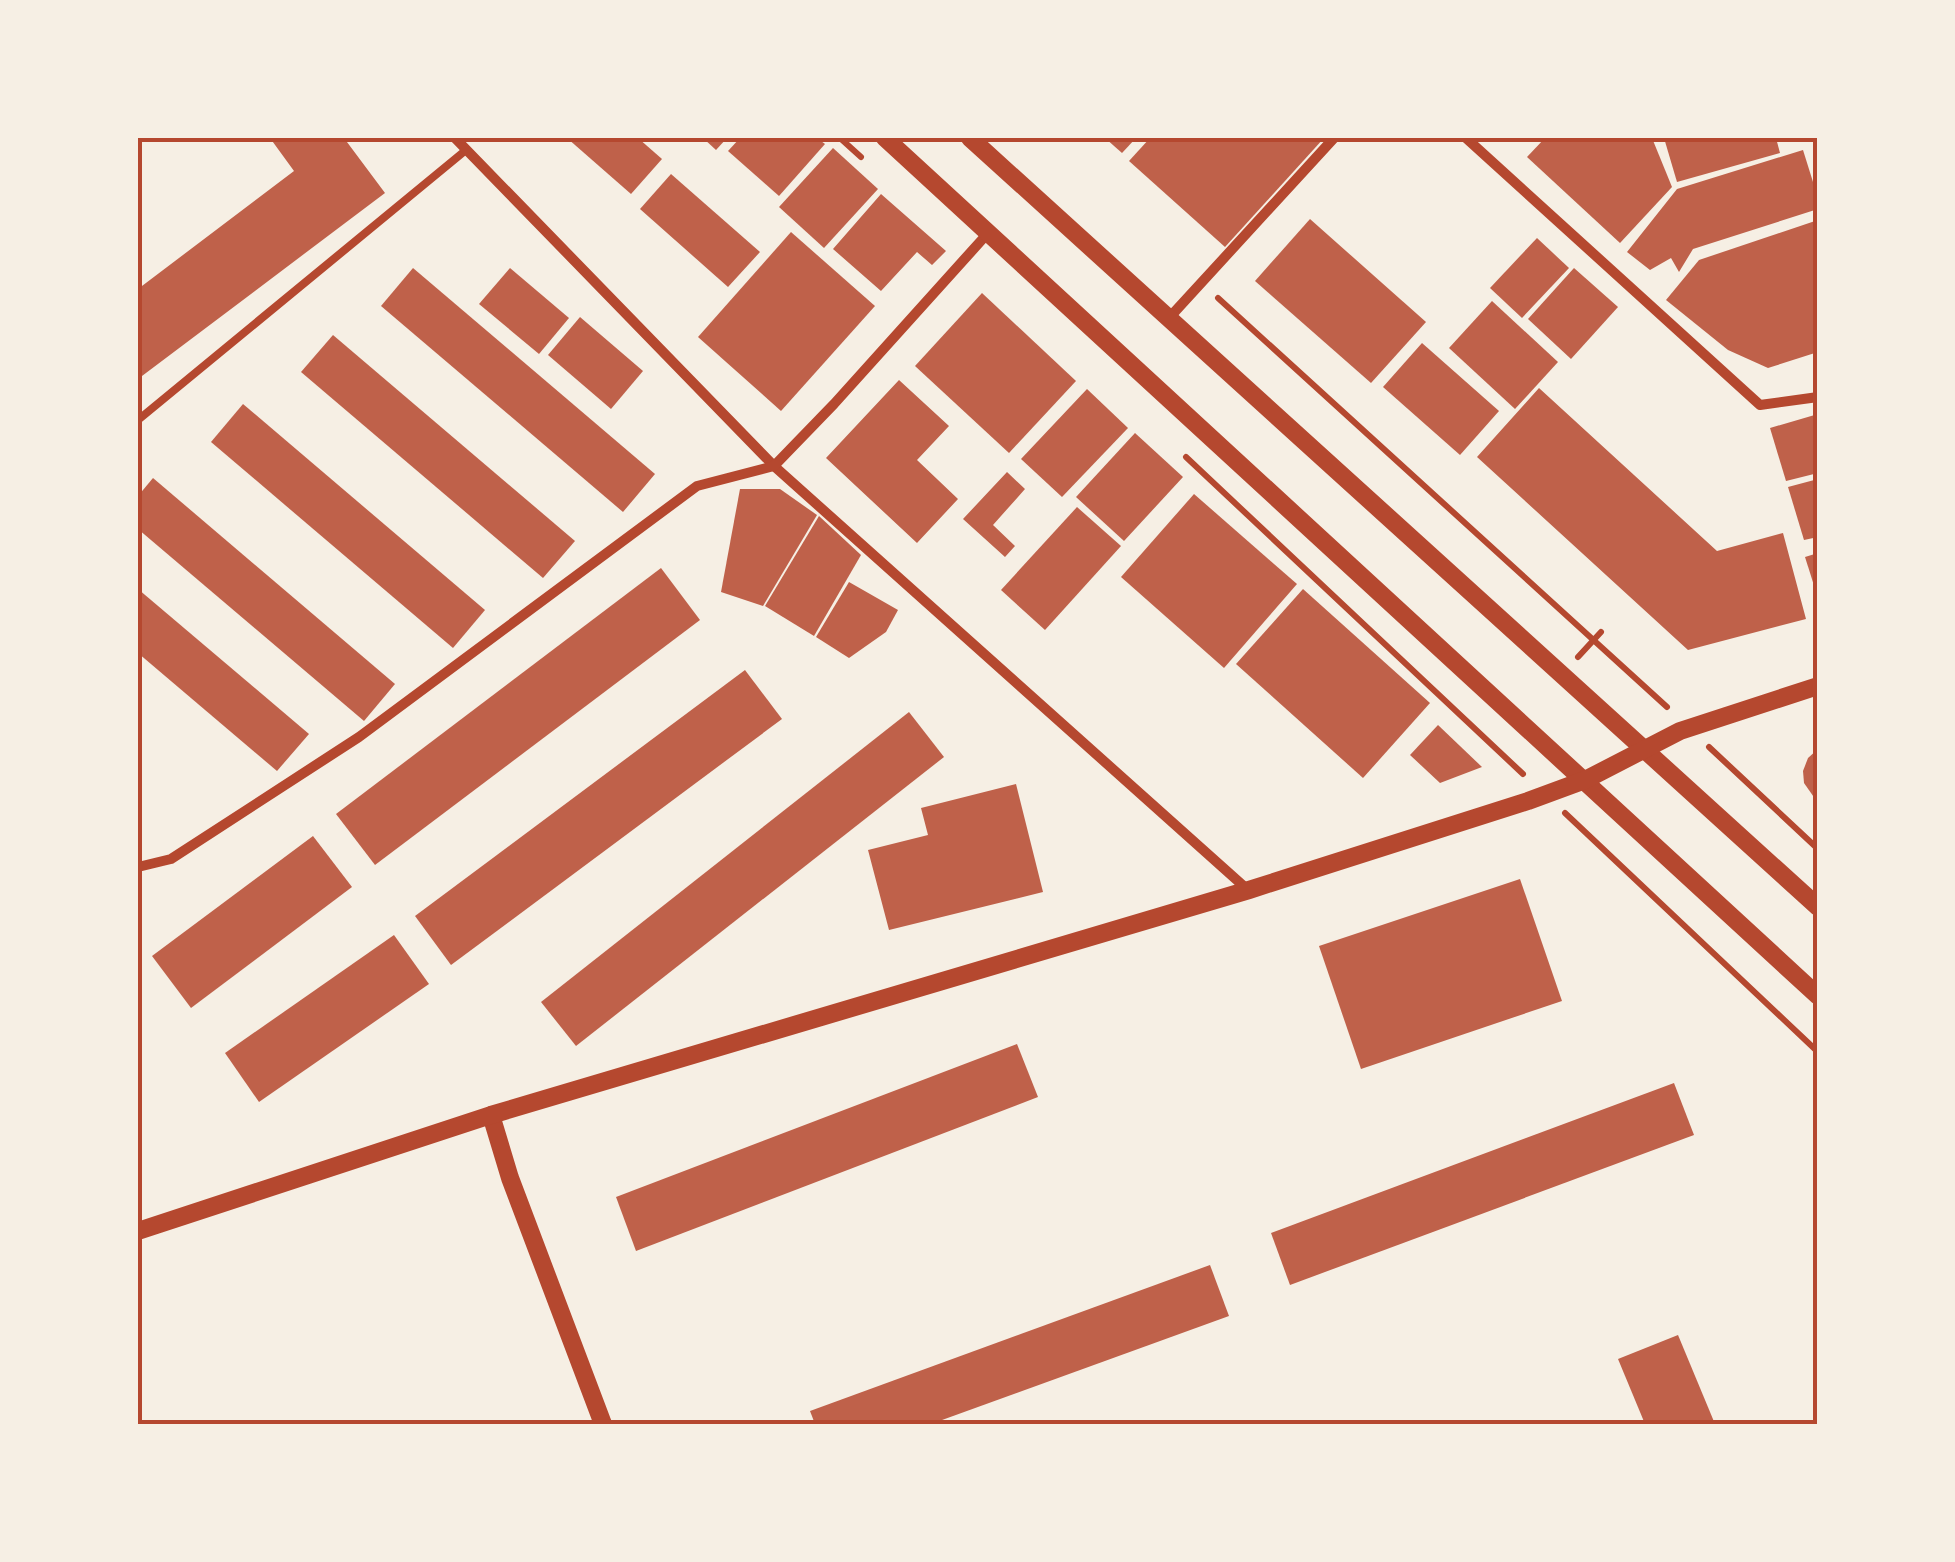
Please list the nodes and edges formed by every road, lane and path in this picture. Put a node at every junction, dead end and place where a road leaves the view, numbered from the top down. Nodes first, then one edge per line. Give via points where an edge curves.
1 (454, 138) edge
2 (840, 138) edge
3 (885, 138) edge
4 (970, 138) edge
5 (1334, 138) edge
6 (1466, 138) edge
7 (466, 150) junction
8 (869, 163) dead end
9 (988, 233) junction
10 (1201, 282) junction
11 (1169, 318) junction
12 (1818, 397) edge
13 (138, 420) edge
14 (1184, 456) dead end
15 (774, 466) junction
16 (1818, 686) edge
17 (1654, 695) dead end
18 (1643, 750) junction
19 (1733, 770) dead end
20 (1586, 780) junction
21 (1544, 794) junction
22 (1818, 848) edge
23 (138, 867) edge
24 (1249, 890) junction
25 (1818, 907) edge
26 (1818, 996) edge
27 (1818, 1052) edge
28 (491, 1116) junction
29 (138, 1230) edge
30 (603, 1424) edge

1 - 7 street
2 - 8 path
3 - 9 street
4 - 11 street
5 - 10 street
6 - 12 street via 1760,405
7 - 13 lane
7 - 15 street
9 - 15 street
9 - 20 street
10 - 11 street
10 - 17 path
11 - 18 street
14 - 21 path
15 - 23 street via 697,486 359,737 171,859
15 - 24 street
16 - 18 street
18 - 20 street
18 - 25 street
19 - 22 path
20 - 21 street
20 - 26 street
21 - 24 street
21 - 27 path
24 - 28 street
28 - 29 street
28 - 30 street

